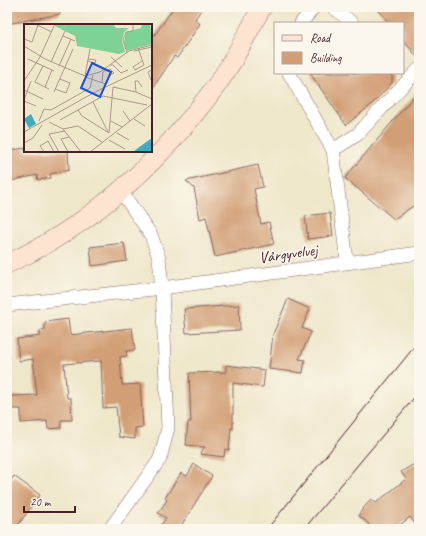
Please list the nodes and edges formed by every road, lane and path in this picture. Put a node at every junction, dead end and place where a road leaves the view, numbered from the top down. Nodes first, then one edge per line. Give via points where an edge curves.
1 (262, 7) edge
2 (314, 7) edge
3 (333, 7) edge
4 (302, 22) edge
5 (351, 22) edge
6 (412, 69) edge
7 (290, 74) edge
8 (333, 150) junction
9 (121, 191) junction
10 (419, 253) edge
11 (347, 262) junction
12 (7, 264) edge
13 (162, 288) junction
14 (7, 305) edge
15 (110, 529) edge

1 - 9 street via 217,85 173,140
2 - 4 street
3 - 5 street
6 - 8 street via 391,98 358,134
7 - 8 street
8 - 11 street
9 - 12 street via 82,222 32,253
9 - 13 street via 151,235 159,258
10 - 11 street, Vårgyvelvej
11 - 13 street, Vårgyvelvej
13 - 14 street, Vårgyvelvej
13 - 15 street via 168,428 160,459

